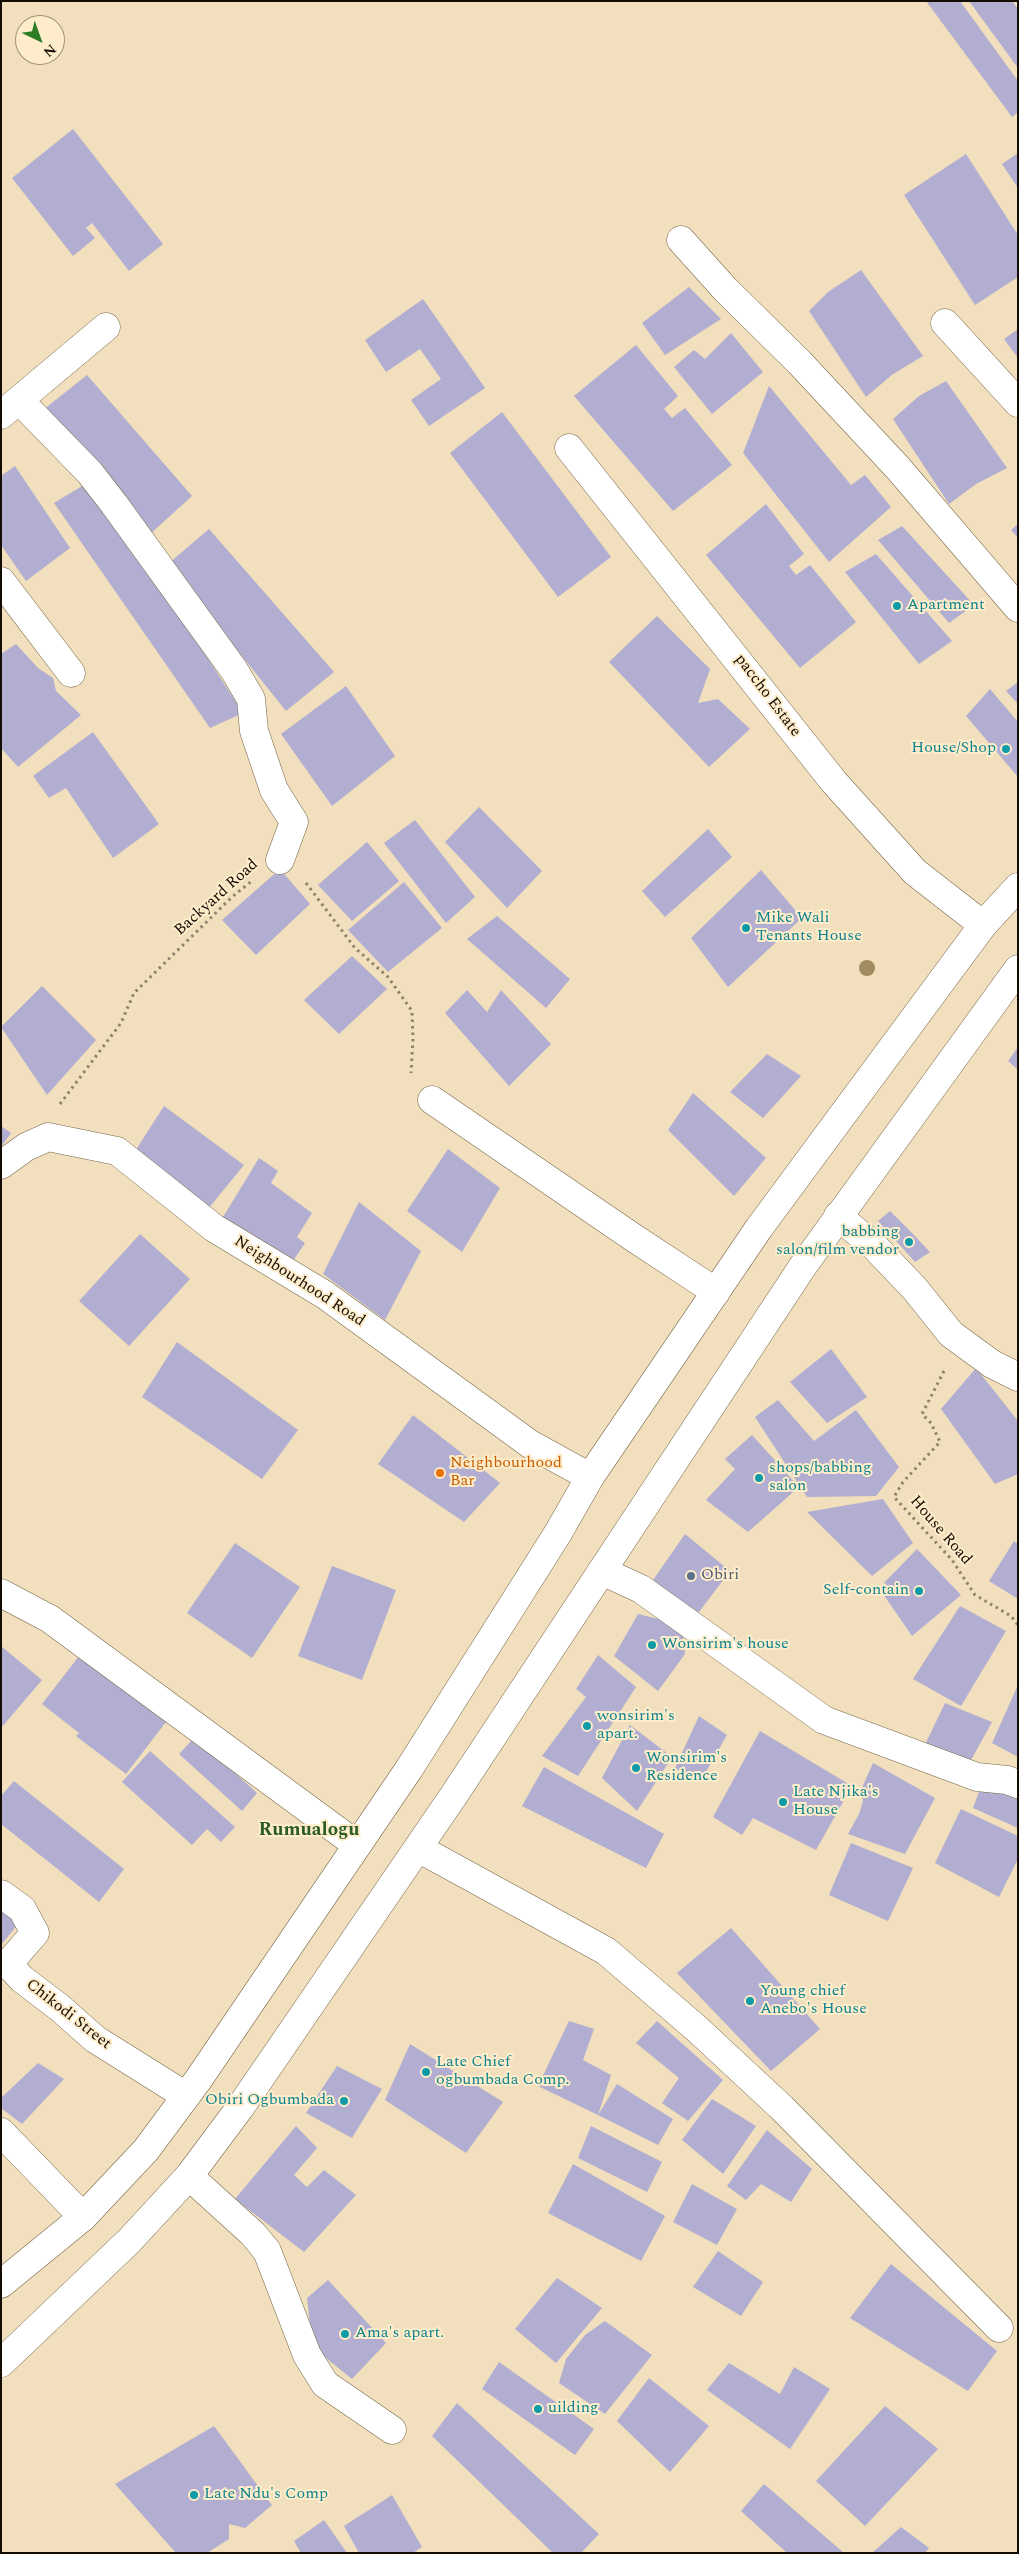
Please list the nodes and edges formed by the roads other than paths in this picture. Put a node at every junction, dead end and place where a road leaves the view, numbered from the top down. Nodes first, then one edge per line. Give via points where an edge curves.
1 (681, 240) dead end
2 (945, 323) dead end
3 (106, 326) dead end
4 (1018, 403) edge
5 (10, 407) edge
6 (570, 448) dead end
7 (1, 581) edge
8 (1018, 608) edge
9 (71, 673) dead end
10 (280, 860) road end
11 (1018, 887) edge
12 (983, 925) junction
13 (1017, 970) edge
14 (432, 1100) road end
15 (1, 1166) edge
16 (838, 1216) junction
17 (716, 1292) junction
18 (1018, 1377) edge
19 (590, 1477) junction
20 (602, 1571) junction
21 (1, 1593) edge
22 (1018, 1784) edge
23 (357, 1845) junction
24 (418, 1848) junction
25 (1, 1894) edge
26 (186, 2096) junction
27 (1, 2132) edge
28 (189, 2176) junction
29 (83, 2217) junction
30 (1, 2284) edge
31 (1000, 2328) dead end
32 (2, 2361) edge
33 (392, 2430) dead end

1 - 8 street via 898,468
2 - 4 street
3 - 5 street
5 - 10 street via 90,473 234,670 251,699 254,731 274,790 294,822
6 - 12 street, paccho Estate via 834,782 915,872
7 - 9 street
11 - 12 street
12 - 17 street via 785,1192
13 - 16 street
14 - 17 street
15 - 19 street, Neighbourhood Road via 26,1147 48,1137 117,1151 214,1228 324,1295 530,1444
16 - 18 street via 875,1247 951,1334 992,1364
16 - 20 street
17 - 19 street
19 - 23 street via 553,1542
20 - 22 street via 641,1589 824,1720 968,1774
20 - 24 street
21 - 23 street via 50,1619
23 - 26 street
24 - 28 street via 239,2109
24 - 31 street via 606,1951 782,2108
25 - 26 street, Chikodi Street via 22,1909 34,1933 8,1964 95,2039
26 - 29 street via 146,2150
27 - 29 street
28 - 32 street via 129,2241
28 - 33 street via 267,2250 306,2355 325,2384
29 - 30 street

